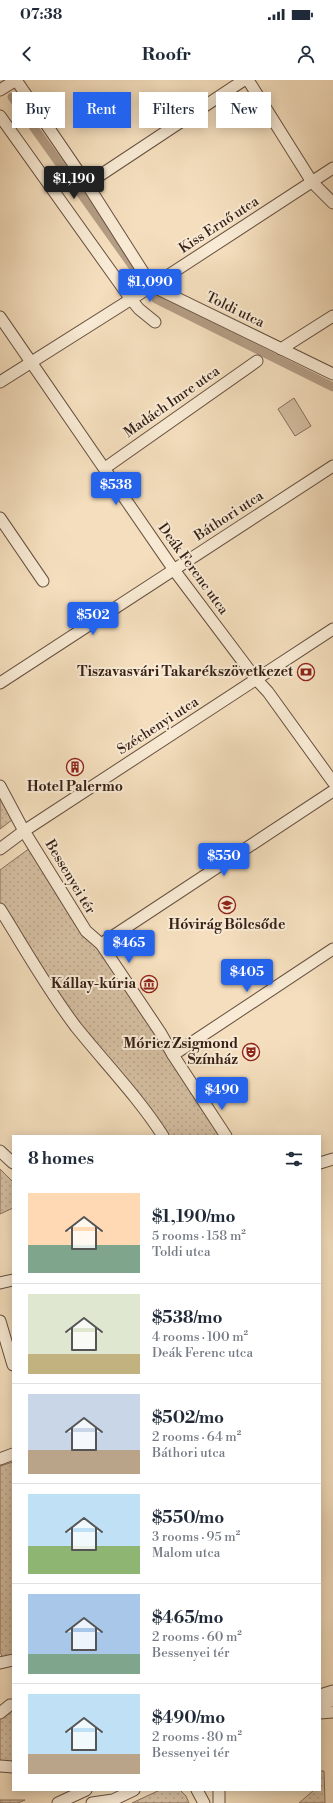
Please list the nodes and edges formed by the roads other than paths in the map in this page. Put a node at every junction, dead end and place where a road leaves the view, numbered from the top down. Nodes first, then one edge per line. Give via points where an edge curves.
1 (16, 80) edge
2 (244, 80) edge
3 (248, 80) edge
4 (0, 90) edge
5 (0, 116) edge
6 (333, 168) edge
7 (312, 182) junction
8 (87, 184) junction
9 (333, 203) edge
10 (150, 286) junction
11 (134, 296) junction
12 (333, 316) edge
13 (0, 317) edge
14 (155, 322) dead end
15 (281, 349) junction
16 (257, 361) dead end
17 (31, 363) junction
18 (333, 374) edge
19 (0, 382) edge
20 (333, 466) edge
21 (105, 468) junction
22 (0, 518) edge
23 (174, 570) junction
24 (43, 581) dead end
25 (333, 629) edge
26 (256, 679) junction
27 (0, 683) edge
28 (333, 782) edge
29 (0, 786) edge
30 (333, 791) edge
31 (24, 831) junction
32 (0, 849) edge
33 (0, 909) edge
34 (101, 944) junction
35 (333, 949) edge
36 (173, 1056) junction
37 (162, 1135) edge
38 (225, 1135) edge
39 (0, 1151) edge
40 (333, 1159) edge
41 (12, 1162) edge
42 (321, 1163) edge
43 (12, 1280) edge
44 (0, 1283) edge
45 (0, 1321) edge
46 (12, 1362) edge
47 (12, 1454) edge
48 (0, 1458) edge
49 (12, 1660) edge
50 (0, 1663) edge
51 (333, 1691) edge
52 (321, 1694) edge
53 (333, 1700) edge
54 (12, 1705) edge
55 (321, 1705) edge
56 (333, 1712) edge
57 (0, 1713) edge
58 (321, 1713) edge
59 (0, 1766) edge
60 (12, 1767) edge
61 (84, 1791) edge
62 (118, 1791) edge
63 (132, 1791) edge
64 (198, 1791) edge
65 (205, 1791) edge
66 (219, 1791) edge
67 (58, 1803) edge
68 (92, 1803) edge
69 (204, 1803) edge
70 (219, 1803) edge

1 - 4 street
1 - 8 street
2 - 8 street
3 - 7 street
5 - 11 street
6 - 7 street, Kiss Ernő utca
7 - 9 street
7 - 10 street, Kiss Ernő utca
8 - 10 street
10 - 11 street, Kiss Ernő utca
10 - 15 street, Toldi utca
11 - 14 street via 139,309
11 - 17 street, Kiss Ernő utca
12 - 15 street
13 - 17 street, Deák Ferenc utca
15 - 18 street, Toldi utca
16 - 21 street, Madách Imre utca
17 - 19 street, Kiss Ernő utca
17 - 21 street, Deák Ferenc utca
20 - 23 street, Báthori utca
21 - 23 street, Deák Ferenc utca
22 - 24 street
23 - 26 street, Deák Ferenc utca
23 - 27 street, Báthori utca
25 - 26 street, Széchenyi utca
26 - 28 street, Deák Ferenc utca
26 - 31 street, Széchenyi utca
29 - 31 street, Bessenyei tér
30 - 34 street
31 - 32 street, Széchenyi utca
31 - 34 street, Bessenyei tér via 86,931
33 - 37 street via 76,1026 151,1117
34 - 36 street, Bessenyei tér via 160,1032
35 - 36 street
36 - 38 street, Bessenyei tér
39 - 41 street
40 - 42 street
43 - 44 street
45 - 46 street
47 - 48 street
49 - 50 street
51 - 52 street
53 - 55 street
54 - 57 street
56 - 58 street
59 - 60 street
61 - 67 street
62 - 68 street
63 - 68 street via 113,1800
64 - 69 street
65 - 69 street
66 - 70 street

